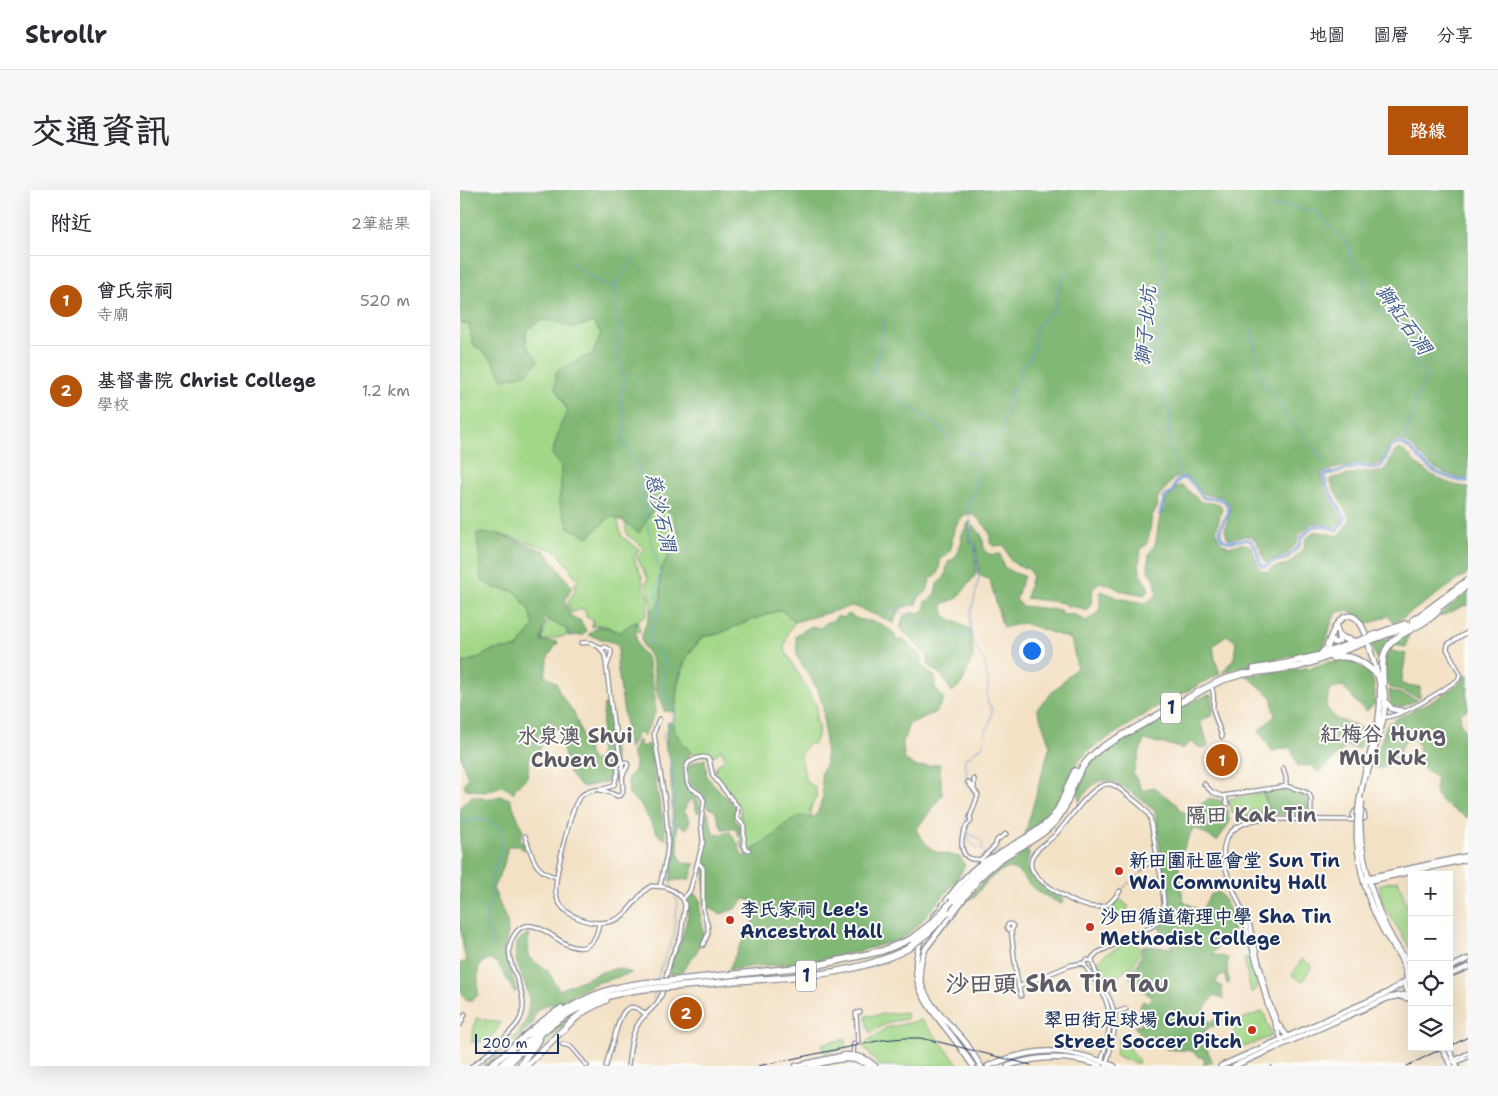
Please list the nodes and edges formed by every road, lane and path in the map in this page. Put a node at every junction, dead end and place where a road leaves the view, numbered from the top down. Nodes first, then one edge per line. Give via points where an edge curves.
1 (1468, 580) edge
2 (1468, 585) edge
3 (1444, 604) junction
4 (1336, 626) junction
5 (1468, 632) edge
6 (1365, 633) dead end
7 (1339, 636) junction
8 (1330, 639) junction
9 (1356, 641) junction
10 (581, 643) dead end
11 (601, 649) junction
12 (1370, 650) dead end
13 (1320, 654) junction
14 (1314, 662) junction
15 (607, 666) junction
16 (1380, 679) junction
17 (1203, 689) junction
18 (1212, 689) joint
19 (1386, 702) junction
20 (1402, 712) junction
21 (1381, 718) junction
22 (659, 719) dead end
23 (1222, 737) dead end
24 (619, 751) junction
25 (622, 763) junction
26 (618, 768) junction
27 (1283, 768) dead end
28 (974, 779) dead end
29 (968, 782) dead end
30 (1204, 784) dead end
31 (613, 785) junction
32 (1286, 786) junction
33 (623, 788) junction
34 (597, 790) junction
35 (974, 790) junction
36 (611, 793) junction
37 (1225, 796) junction
38 (1228, 804) dead end
39 (1311, 820) junction
40 (1354, 820) junction
41 (1006, 834) dead end
42 (526, 836) dead end
43 (1359, 839) junction
44 (749, 850) dead end
45 (1000, 854) junction
46 (1468, 857) edge
47 (982, 860) junction
48 (698, 862) junction
49 (1158, 862) junction
50 (1143, 866) tunnel mouth
51 (557, 877) junction
52 (978, 879) junction
53 (1367, 880) junction
54 (660, 886) junction
55 (1120, 891) tunnel mouth
56 (683, 899) junction
57 (1244, 915) junction
58 (599, 923) junction
59 (1011, 930) dead end
60 (703, 945) dead end
61 (1468, 959) edge
62 (1408, 961) edge
63 (1092, 962) junction
64 (1085, 965) junction
65 (1453, 966) edge
66 (1468, 967) edge
67 (1453, 973) edge
68 (1406, 980) junction
69 (669, 984) junction
70 (644, 986) junction
71 (1018, 987) junction
72 (627, 992) junction
73 (1408, 992) edge
74 (595, 994) junction
75 (1020, 996) dead end
76 (1408, 996) edge
77 (1126, 1009) dead end
78 (860, 1012) dead end
79 (1114, 1012) junction
80 (465, 1014) dead end
81 (646, 1015) junction
82 (460, 1025) edge
83 (1279, 1026) joint
84 (550, 1027) junction
85 (1284, 1040) junction
86 (525, 1043) junction
87 (562, 1044) dead end
88 (1446, 1051) edge
89 (853, 1055) junction
90 (1468, 1055) edge
91 (1103, 1064) edge
92 (1453, 1064) edge
93 (472, 1066) edge
94 (488, 1066) edge
95 (500, 1066) edge
96 (508, 1066) edge
97 (512, 1066) edge
98 (520, 1066) edge
99 (526, 1066) edge
100 (587, 1066) edge
101 (606, 1066) edge
102 (628, 1066) edge
103 (796, 1066) edge
104 (811, 1066) edge
105 (870, 1066) edge
106 (875, 1066) edge
107 (973, 1066) edge
108 (981, 1066) edge
109 (988, 1066) edge
110 (1008, 1066) edge
111 (1114, 1066) edge
112 (1221, 1066) edge
113 (1234, 1066) edge

1 - 9 highway, 1 via 1416,618
2 - 3 highway, 1
3 - 14 highway, 1 via 1412,624
3 - 16 highway via 1428,620 1389,645
4 - 6 main road via 1342,618 1351,616
4 - 7 main road
4 - 8 main road
5 - 20 street via 1449,642 1447,648 1459,678
7 - 8 main road via 1337,643
7 - 9 highway
8 - 13 highway
9 - 13 highway, 1
10 - 11 street via 588,642
11 - 15 street
11 - 15 street via 610,649
12 - 16 main road
13 - 45 highway, 1 via 1218,678 1103,743 1078,766 1062,803 1050,820
14 - 16 highway via 1347,656 1362,661
14 - 17 highway, 1 via 1252,673
15 - 24 street
16 - 19 main road
16 - 21 main road
17 - 18 highway
17 - 52 highway, 1 via 1094,754 1081,768 1066,806 1054,823
18 - 23 street via 1214,712
19 - 20 main road via 1392,709
19 - 21 main road
20 - 21 street
21 - 43 main road, bridge via 1360,790
22 - 54 street via 654,733 665,802 668,847
24 - 25 street
24 - 26 street
25 - 26 street
25 - 33 street
26 - 31 street
27 - 32 street
28 - 35 street
29 - 35 street
30 - 37 street via 1215,794
31 - 33 street via 620,784
31 - 34 street
31 - 36 street
32 - 37 street
32 - 39 street via 1310,795
33 - 36 street via 620,796
34 - 36 street
34 - 51 street via 584,794 575,804
35 - 47 street via 978,797 961,842 968,857
37 - 38 street
39 - 40 street
39 - 57 street via 1259,819 1244,823 1230,834 1223,861
40 - 40 street via 1352,815 1361,810 1365,817 1363,821
41 - 47 street via 997,840
42 - 51 street via 537,868
43 - 53 main road
43 - 53 main road
44 - 48 street via 744,846 744,826 737,818 738,807 713,776 710,760 702,757 688,763 686,770 688,784 704,802 701,822 703,844
45 - 47 main road
45 - 69 highway, 1, bridge via 979,870 933,922 910,939 882,951 814,966
46 - 53 main road
46 - 53 main road
47 - 107 main road via 930,922 916,957 918,982 924,1000
48 - 56 street via 690,891
48 - 60 street via 703,868 703,909 708,928
49 - 50 street
49 - 55 street via 1148,812 1116,786 1097,787 1056,834 1035,852 1031,861 1033,872 1044,883 1085,906 1107,905
49 - 63 street via 1164,903 1160,919 1147,930 1097,953
51 - 58 street via 555,893 561,906 580,919
52 - 69 highway, 1, bridge via 929,932 907,949 885,959 795,978
52 - 108 main road via 926,948 920,973 932,1006
53 - 62 main road via 1381,917
53 - 68 main road via 1380,924 1405,967
54 - 56 street
54 - 58 street via 651,886 644,891 621,917
56 - 81 street via 685,913 680,938 660,999
57 - 83 street
57 - 85 street via 1268,1007
58 - 93 street via 596,937 586,946 577,947 542,928 523,927 516,932 509,950 522,995 521,1015 511,1031
59 - 71 street
61 - 65 main road
63 - 64 street via 1086,960
63 - 64 street via 1091,967
63 - 79 street
64 - 71 street via 1071,965
64 - 91 street via 1110,1012 1110,1032
66 - 67 main road
68 - 73 main road
68 - 85 main road via 1391,991
69 - 70 highway, 1, bridge
70 - 72 highway, 1
70 - 74 highway, 1 via 616,988
71 - 75 street
72 - 84 highway, 1 via 584,1005
72 - 99 highway via 580,1014
74 - 86 highway, 1 via 561,1013
74 - 94 highway via 546,1018
76 - 85 main road via 1388,998
77 - 79 street
78 - 89 street via 856,1013
79 - 91 street via 1115,1032
80 - 82 street
81 - 101 street via 636,1008 623,1012
81 - 102 street via 634,1033
83 - 85 main road
84 - 97 highway, 1
84 - 98 highway
85 - 112 main road
85 - 113 main road
86 - 95 highway
86 - 96 highway, 1
87 - 100 street via 570,1046
88 - 92 main road
89 - 103 main road
89 - 106 main road
90 - 92 street
91 - 109 main road via 1086,1056 1043,1051 1010,1057
91 - 110 main road via 1054,1057
91 - 111 main road
104 - 105 main road via 846,1059

